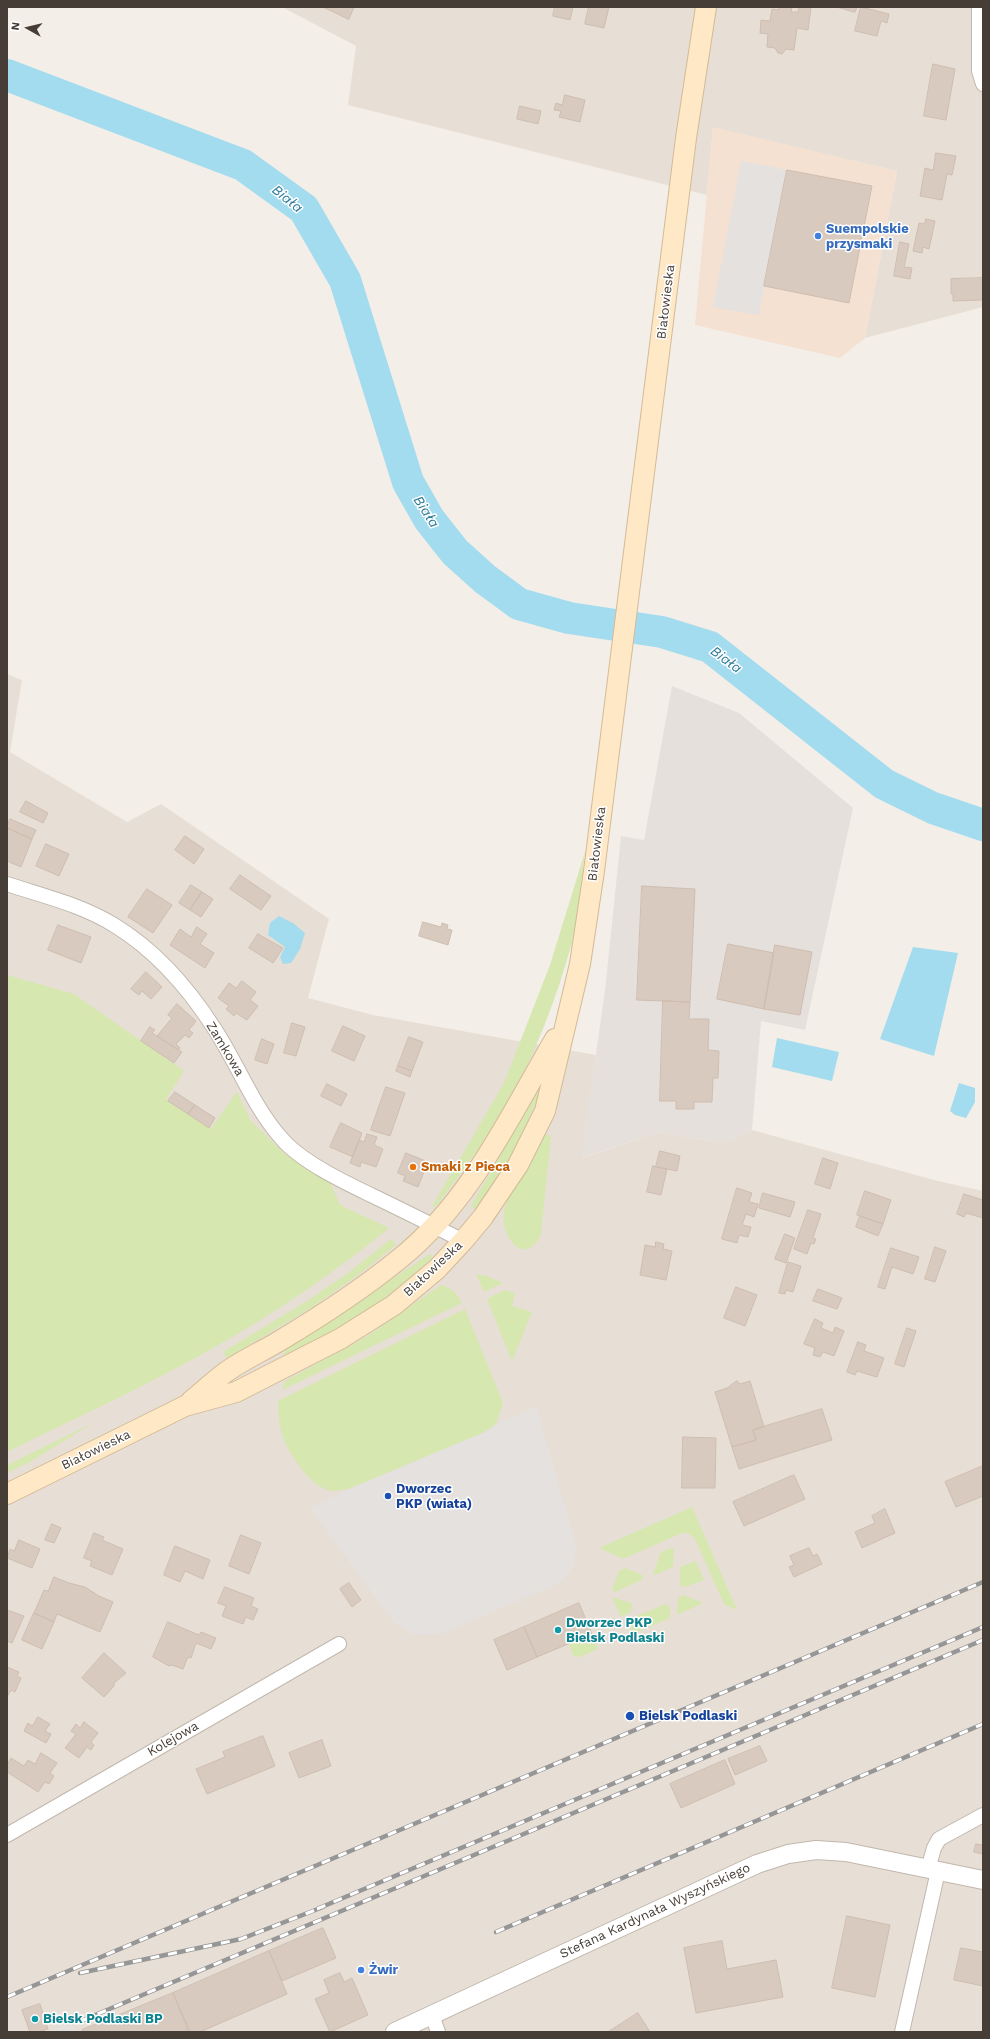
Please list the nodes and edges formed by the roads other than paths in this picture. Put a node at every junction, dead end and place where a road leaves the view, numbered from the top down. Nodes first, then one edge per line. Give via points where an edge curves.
1 (706, 7) edge
2 (979, 7) edge
3 (983, 84) edge
4 (7, 884) edge
5 (566, 1022) junction
6 (434, 1226) junction
7 (463, 1242) junction
8 (185, 1406) junction
9 (7, 1494) edge
10 (339, 1644) dead end
11 (983, 1815) edge
12 (7, 1835) edge
13 (933, 1870) junction
14 (983, 1880) edge
15 (432, 2015) junction
16 (396, 2032) edge
17 (438, 2032) edge
18 (902, 2032) edge

1 - 5 main road, Białowieska via 686,138 594,871 580,964
2 - 3 street via 979,72
4 - 6 street, Zamkowa via 69,904 114,924 147,948 184,987 214,1028 258,1106 283,1140 342,1181
5 - 6 main road, Białowieska via 492,1148 463,1192
5 - 7 main road, Białowieska via 545,1111 518,1165
6 - 7 street, Zamkowa
6 - 8 main road, Białowieska via 400,1259 357,1291 226,1372
7 - 8 main road, Białowieska via 437,1269 394,1305 340,1339 236,1392
8 - 9 main road, Białowieska
10 - 12 street, Kolejowa
11 - 13 street via 939,1839 934,1848
13 - 14 street, Stefana Kardynała Wyszyńskiego
13 - 15 street, Stefana Kardynała Wyszyńskiego via 846,1852 816,1850 788,1854 757,1864
13 - 18 street
15 - 16 street, Stefana Kardynała Wyszyńskiego
15 - 17 street

